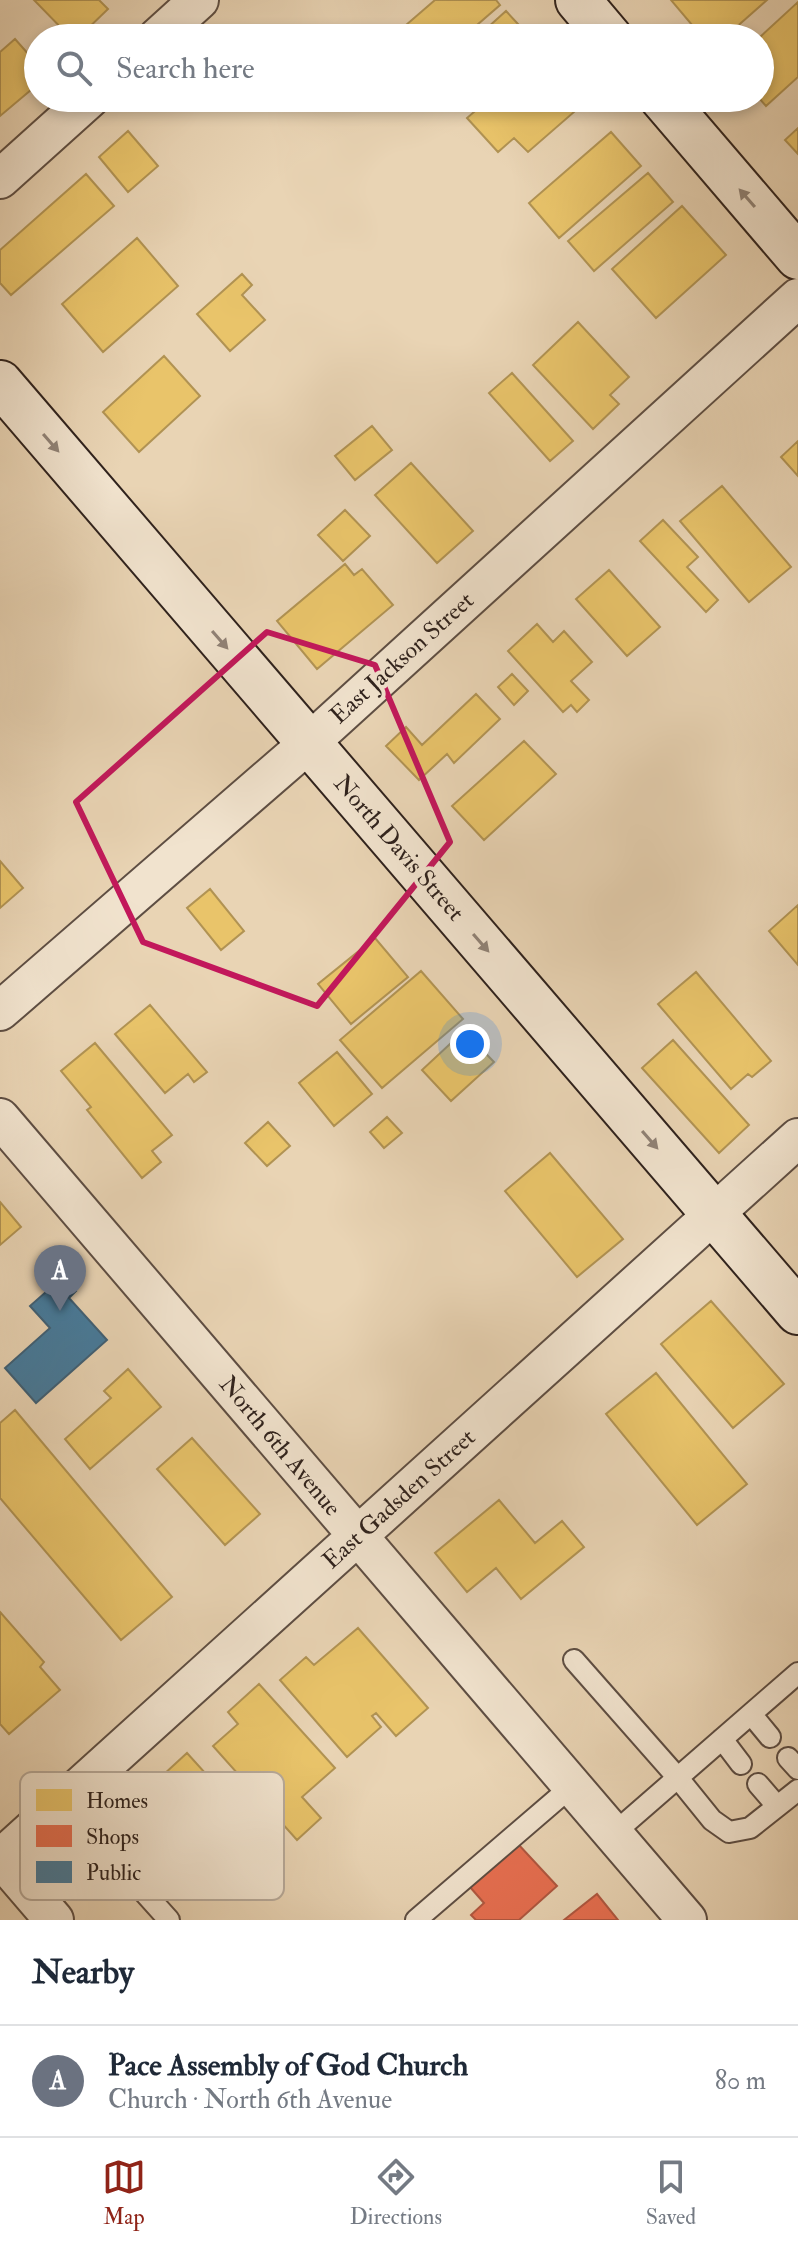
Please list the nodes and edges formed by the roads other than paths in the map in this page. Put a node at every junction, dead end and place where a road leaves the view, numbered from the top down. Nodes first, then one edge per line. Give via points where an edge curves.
1 (199, 0) edge
2 (578, 0) edge
3 (172, 24) edge
4 (598, 24) edge
5 (74, 112) edge
6 (674, 112) edge
7 (0, 179) edge
8 (798, 257) edge
9 (798, 298) edge
10 (0, 383) edge
11 (309, 743) junction
12 (0, 1011) edge
13 (0, 1118) edge
14 (798, 1138) edge
15 (714, 1214) junction
16 (798, 1312) edge
17 (357, 1536) junction
18 (574, 1660) dead end
19 (797, 1676) edge
20 (751, 1714) junction
21 (770, 1737) dead end
22 (722, 1739) junction
23 (741, 1764) dead end
24 (96, 1772) edge
25 (678, 1778) junction
26 (758, 1784) dead end
27 (572, 1786) junction
28 (798, 1790) edge
29 (777, 1806) junction
30 (613, 1834) junction
31 (20, 1840) edge
32 (0, 1858) edge
33 (20, 1881) edge
34 (37, 1900) edge
35 (151, 1900) edge
36 (54, 1920) edge
37 (169, 1920) edge
38 (416, 1920) edge
39 (687, 1920) edge

1 - 3 street
2 - 4 main road
5 - 7 street
8 -> 6 main road
9 - 11 street, East Jackson Street
10 -> 11 main road, North Davis Street
11 - 12 street, East Jackson Street
11 -> 15 main road, North Davis Street
13 - 17 street, North 6th Avenue
14 - 15 street, East Gadsden Street
15 - 16 main road, North Davis Street
15 - 17 street, East Gadsden Street
17 - 24 street, East Gadsden Street
17 - 27 street, North 6th Avenue
18 - 25 lane
19 - 20 lane
20 - 21 lane
20 - 22 lane
22 - 23 lane
22 - 25 lane
25 - 29 lane via 712,1820 729,1832 750,1828
25 - 30 lane
26 - 29 lane
27 - 30 street, North 6th Avenue
27 - 38 lane
28 - 29 lane
30 - 39 street, North 6th Avenue
31 - 32 street, East Gadsden Street
32 - 33 street
34 - 36 street
35 - 37 lane

